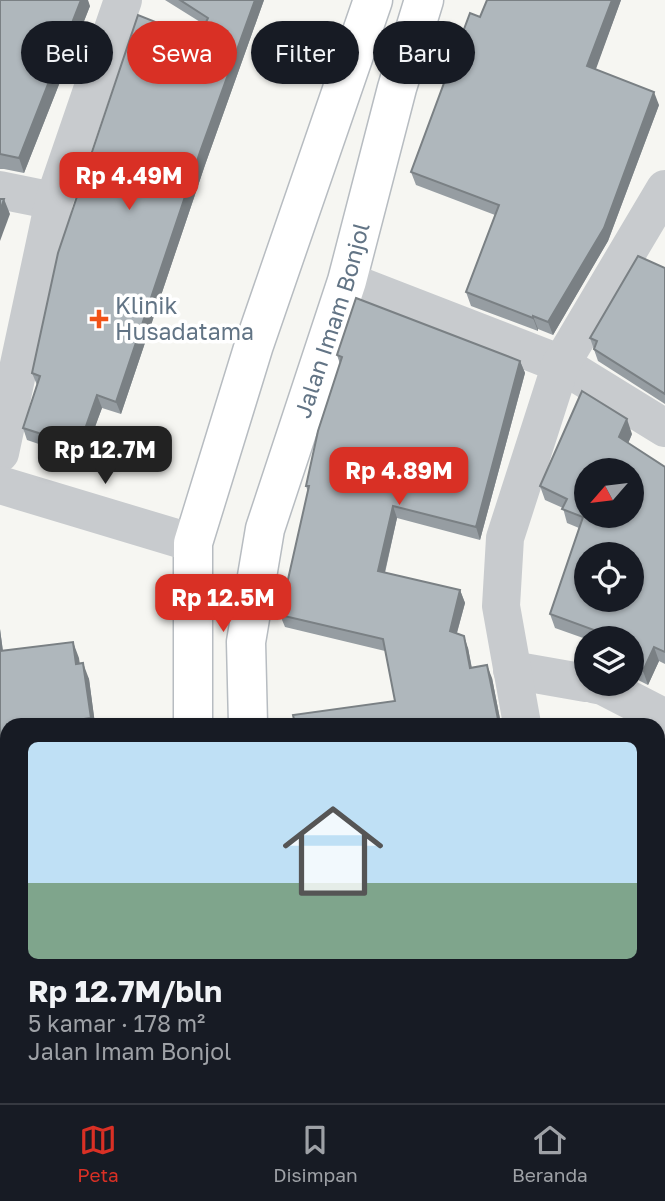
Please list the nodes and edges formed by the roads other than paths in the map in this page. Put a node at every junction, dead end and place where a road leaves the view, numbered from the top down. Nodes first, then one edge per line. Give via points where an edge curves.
1 (123, 0) edge
2 (373, 0) edge
3 (424, 0) edge
4 (665, 189) edge
5 (0, 190) edge
6 (54, 201) junction
7 (346, 281) junction
8 (561, 364) junction
9 (665, 428) edge
10 (0, 453) edge
11 (0, 485) edge
12 (193, 543) junction
13 (512, 670) junction
14 (574, 681) edge
15 (622, 696) edge
16 (193, 718) edge
17 (248, 718) edge
18 (521, 718) edge
19 (665, 718) edge

1 - 6 street
2 - 12 main road via 254,345
3 - 7 main road, Jalan Imam Bonjol
4 - 8 street
5 - 6 street
6 - 10 street
7 - 8 street
7 - 17 main road, Jalan Imam Bonjol via 265,529 246,642
8 - 9 street
8 - 13 street via 505,538 501,606
11 - 12 street
12 - 16 main road
13 - 14 street
13 - 18 street
15 - 19 street

